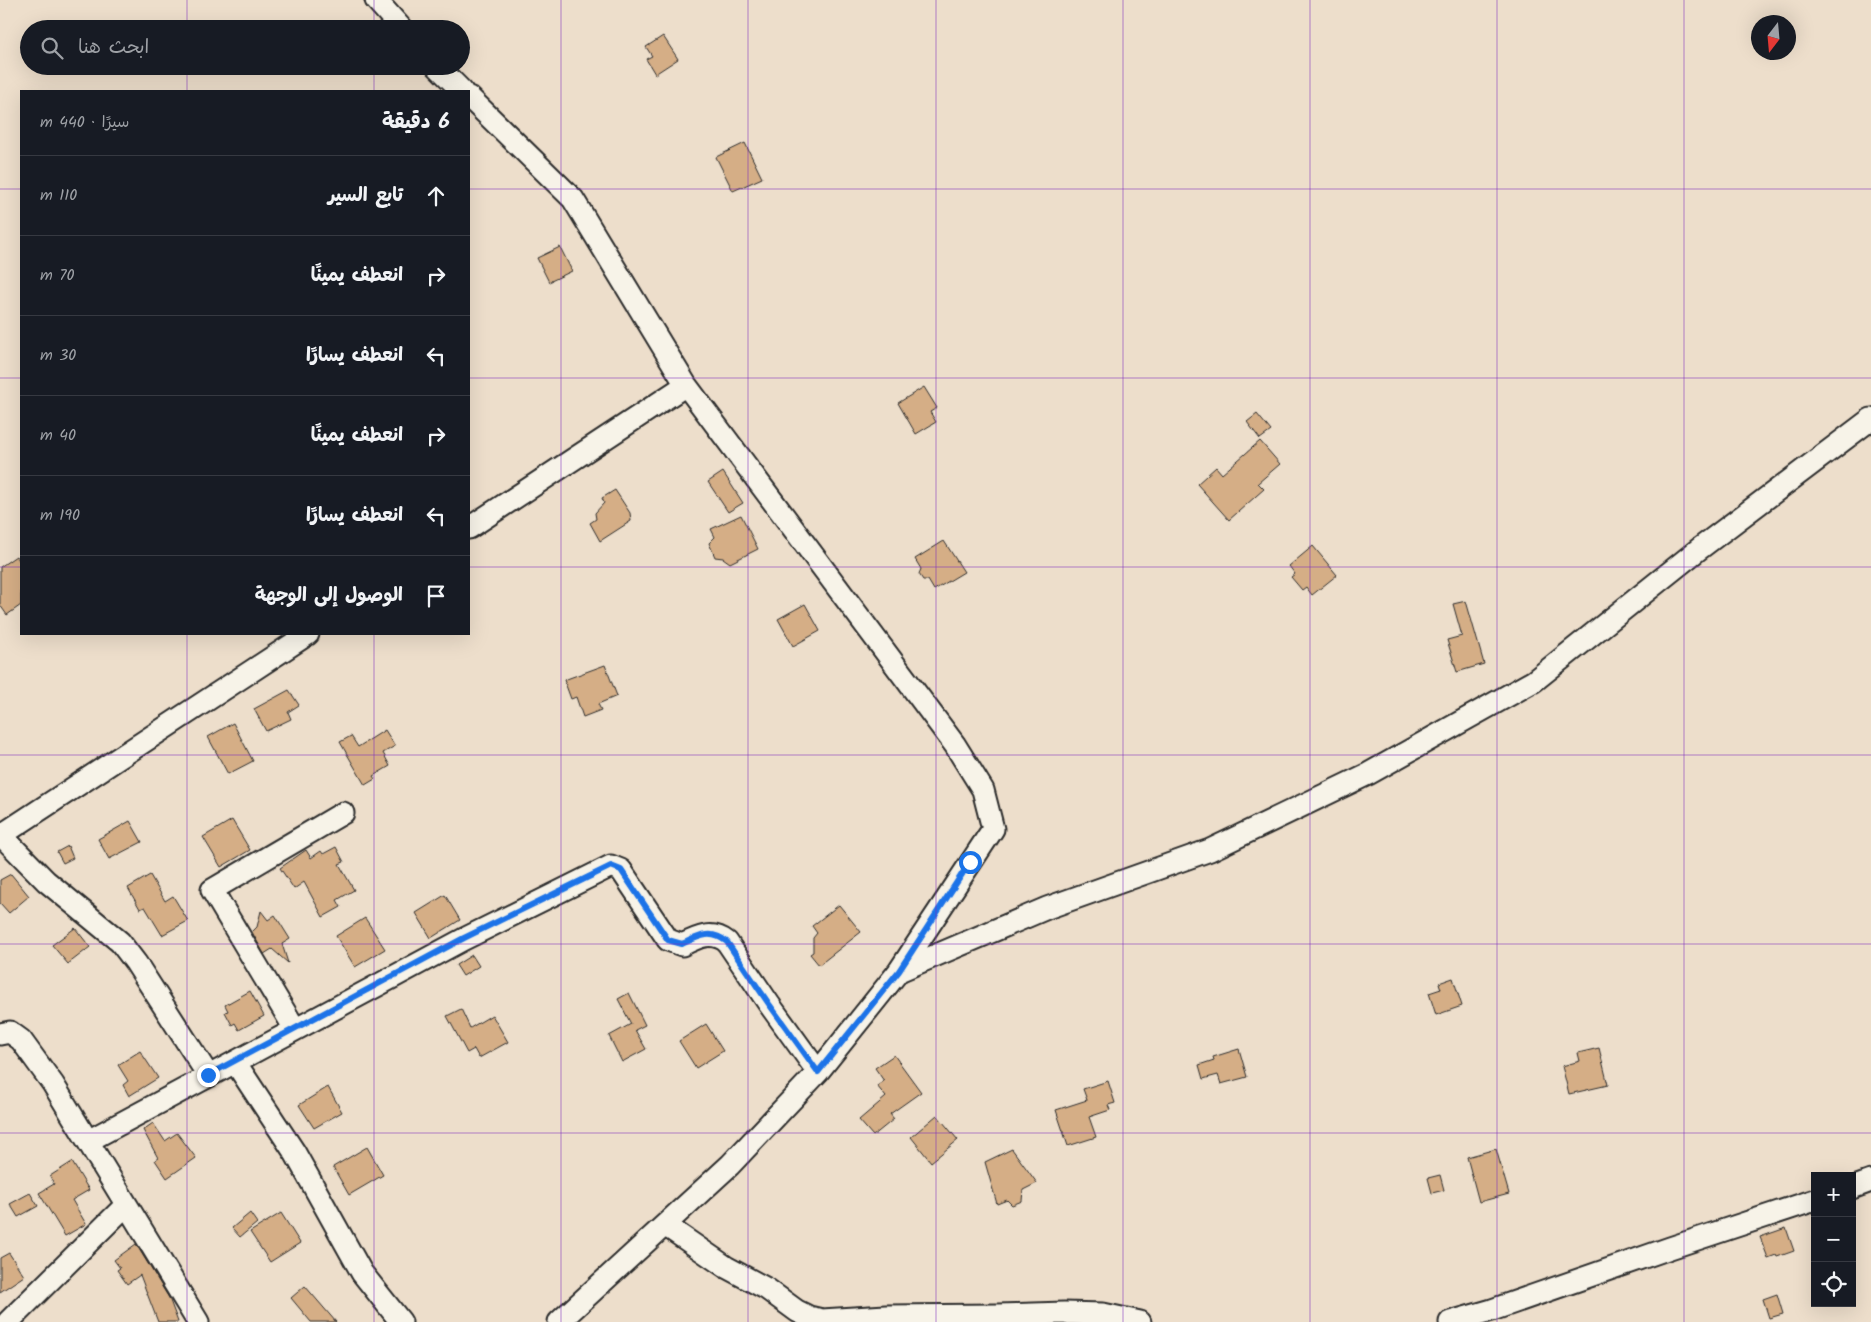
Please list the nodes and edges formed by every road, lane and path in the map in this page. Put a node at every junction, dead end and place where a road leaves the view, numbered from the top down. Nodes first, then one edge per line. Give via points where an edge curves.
1 (376, 0) edge
2 (394, 20) edge
3 (446, 75) edge
4 (461, 90) edge
5 (470, 98) edge
6 (686, 385) junction
7 (1871, 419) edge
8 (470, 527) edge
9 (306, 635) edge
10 (343, 813) dead end
11 (0, 835) edge
12 (899, 971) junction
13 (295, 1029) junction
14 (0, 1034) edge
15 (235, 1062) junction
16 (818, 1072) junction
17 (208, 1075) junction
18 (88, 1141) junction
19 (1871, 1182) edge
20 (1856, 1187) edge
21 (1811, 1201) edge
22 (126, 1205) junction
23 (665, 1225) junction
24 (8, 1322) edge
25 (198, 1322) edge
26 (401, 1322) edge
27 (559, 1322) edge
28 (1140, 1322) edge
29 (1450, 1322) edge

1 - 2 street
3 - 4 street
5 - 6 street via 573,199
6 - 8 street
6 - 12 street via 955,745 983,790 993,829
7 - 12 street via 1699,549 1534,681 1368,774 1210,850 1047,908
9 - 11 street
10 - 13 street via 212,890
11 - 17 street via 46,881 120,942
12 - 16 street
13 - 15 street
13 - 16 street via 464,938 611,866 621,870 668,940 682,944 702,935 719,936 727,942
14 - 18 street via 10,1032 22,1040
15 - 17 street
15 - 26 street via 295,1154 362,1273
16 - 23 street via 730,1165
17 - 18 street
18 - 22 street
19 - 20 street
21 - 29 street
22 - 24 street
22 - 25 street
23 - 27 street
23 - 28 street via 718,1262 768,1289 797,1311 822,1320 1064,1313 1103,1314

